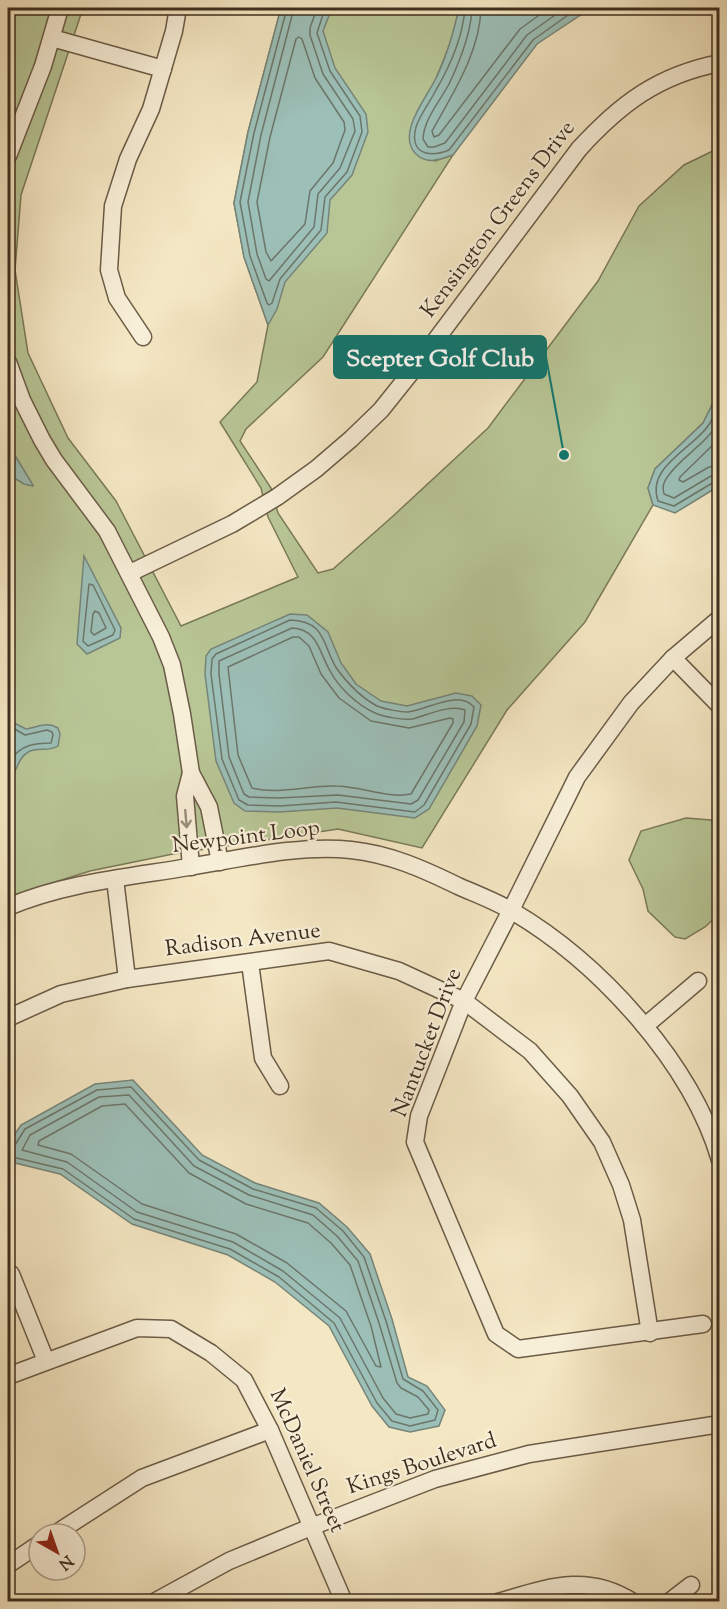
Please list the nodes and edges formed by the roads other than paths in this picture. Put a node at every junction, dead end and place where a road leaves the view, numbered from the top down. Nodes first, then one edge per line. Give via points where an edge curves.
1 (60, 8) edge
2 (178, 8) edge
3 (52, 38) junction
4 (720, 63) edge
5 (163, 69) junction
6 (8, 156) edge
7 (143, 337) dead end
8 (8, 362) edge
9 (129, 573) junction
10 (720, 618) edge
11 (673, 658) junction
12 (718, 704) dead end
13 (191, 773) junction
14 (220, 861) junction
15 (191, 867) junction
16 (114, 879) junction
17 (8, 907) edge
18 (511, 910) junction
19 (250, 963) junction
20 (127, 980) junction
21 (698, 981) dead end
22 (464, 1001) junction
23 (8, 1018) edge
24 (645, 1026) junction
25 (280, 1086) dead end
26 (719, 1155) edge
27 (11, 1274) dead end
28 (703, 1324) dead end
29 (650, 1333) junction
30 (46, 1361) junction
31 (8, 1376) edge
32 (720, 1424) edge
33 (270, 1430) junction
34 (74, 1522) edge
35 (311, 1527) junction
36 (27, 1552) edge
37 (8, 1565) edge
38 (691, 1585) dead end
39 (154, 1602) edge
40 (344, 1602) edge
41 (498, 1602) edge
42 (633, 1602) edge
43 (669, 1602) edge

1 - 3 street
2 - 5 street
3 - 5 street
3 - 6 street
4 - 9 street, Kensington Greens Drive via 659,82 630,99 603,123 579,149 381,410 316,470 232,524
5 - 7 street via 151,109 128,159 114,206 110,241 109,270 117,298
8 - 9 street via 21,400 47,450 100,519
9 - 13 street via 172,665
10 - 11 street, Nantucket Drive
11 - 12 street
11 - 18 street, Nantucket Drive via 631,703 577,777
13 - 14 street via 208,807
13 -> 15 street via 185,796
14 - 15 street, Newpoint Loop
14 - 18 street, Newpoint Loop via 313,849 351,850 399,859
15 - 16 street, Newpoint Loop
16 - 17 street, Newpoint Loop via 30,898
16 - 20 street
18 - 22 street, Nantucket Drive
18 - 24 street, Newpoint Loop via 572,952
19 - 20 street, Radison Avenue
19 - 22 street, Radison Avenue via 329,951 399,971
19 - 25 street via 263,1058
20 - 23 street, Radison Avenue via 61,994
21 - 24 street
22 - 29 street, Radison Avenue via 530,1051 570,1096 602,1142 632,1220
22 - 29 street, Nantucket Drive via 418,1116 415,1142 496,1334 518,1349
24 - 26 street, Newpoint Loop via 695,1100
27 - 30 street
28 - 29 street, Nantucket Drive
30 - 31 street, McDaniel Street
30 - 33 street, McDaniel Street via 137,1328 171,1329 211,1353 244,1380
32 - 35 street, Kings Boulevard via 529,1454 435,1479
33 - 34 street via 142,1478
33 - 35 street, McDaniel Street
35 - 39 street, Kings Boulevard via 229,1561
35 - 40 street, McDaniel Street
36 - 37 street
38 - 43 street
41 - 42 street via 578,1584 602,1587

